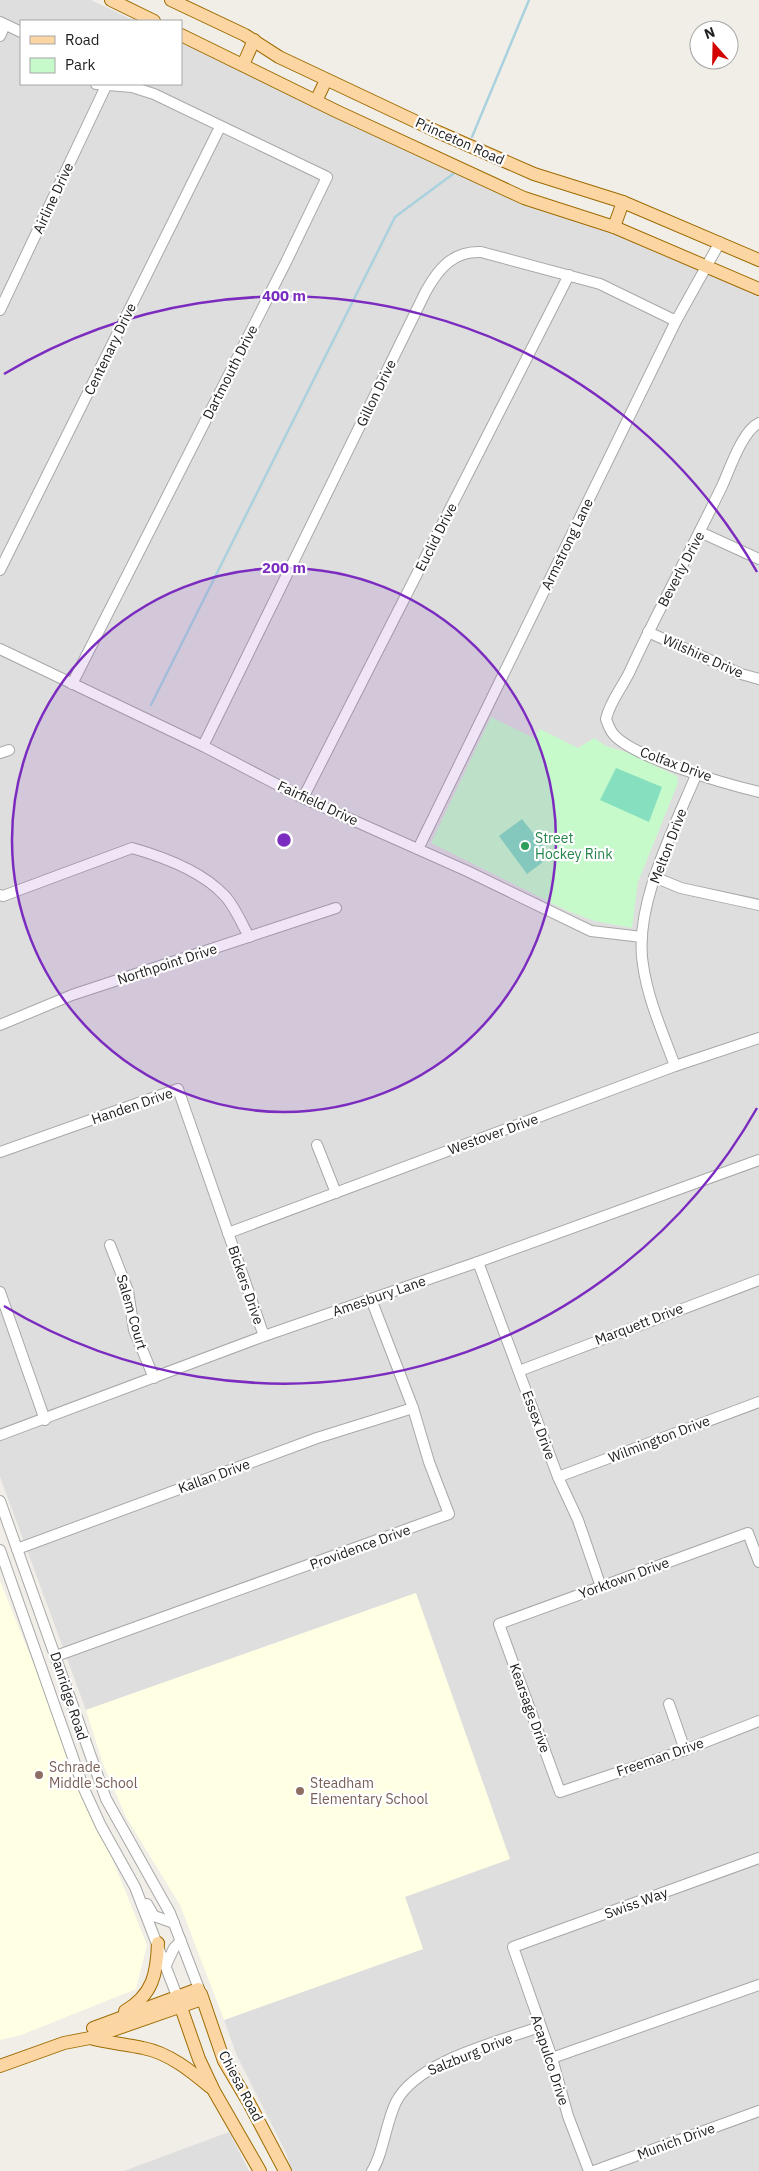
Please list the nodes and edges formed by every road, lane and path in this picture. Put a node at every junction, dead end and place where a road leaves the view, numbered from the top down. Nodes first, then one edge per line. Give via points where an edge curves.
1 (111, 0) edge
2 (171, 0) edge
3 (152, 20) edge
4 (3, 24) edge
5 (20, 32) edge
6 (182, 35) edge
7 (0, 36) edge
8 (254, 40) junction
9 (243, 65) junction
10 (326, 80) junction
11 (101, 85) edge
12 (316, 101) junction
13 (220, 127) junction
14 (438, 132) junction
15 (427, 152) junction
16 (623, 202) junction
17 (614, 227) junction
18 (720, 242) junction
19 (759, 260) edge
20 (706, 265) junction
21 (569, 275) junction
22 (759, 289) edge
23 (0, 310) edge
24 (676, 321) junction
25 (759, 423) edge
26 (700, 532) junction
27 (759, 559) edge
28 (0, 570) edge
29 (648, 632) junction
30 (0, 649) edge
31 (759, 679) edge
32 (72, 684) junction
33 (606, 719) joint
34 (202, 746) junction
35 (697, 773) junction
36 (759, 792) edge
37 (303, 798) junction
38 (418, 849) junction
39 (654, 877) junction
40 (0, 895) edge
41 (759, 905) edge
42 (336, 908) dead end
43 (249, 937) junction
44 (642, 937) junction
45 (0, 1025) edge
46 (759, 1038) edge
47 (675, 1066) junction
48 (317, 1144) dead end
49 (0, 1152) edge
50 (759, 1160) edge
51 (336, 1193) junction
52 (228, 1233) junction
53 (110, 1245) dead end
54 (478, 1262) junction
55 (759, 1280) edge
56 (0, 1292) edge
57 (370, 1299) junction
58 (264, 1336) junction
59 (519, 1371) junction
60 (154, 1378) junction
61 (759, 1402) edge
62 (413, 1408) junction
63 (45, 1420) junction
64 (0, 1435) edge
65 (558, 1477) junction
66 (0, 1501) edge
67 (17, 1549) junction
68 (0, 1550) edge
69 (759, 1562) edge
70 (601, 1587) junction
71 (499, 1624) joint
72 (56, 1656) junction
73 (669, 1704) dead end
74 (759, 1721) edge
75 (685, 1750) junction
76 (560, 1792) joint
77 (759, 1858) edge
78 (135, 1887) junction
79 (174, 1922) junction
80 (181, 1941) junction
81 (158, 1943) junction
82 (513, 1947) joint
83 (166, 1965) junction
84 (759, 1985) edge
85 (200, 1994) junction
86 (179, 2001) junction
87 (104, 2023) junction
88 (539, 2028) junction
89 (90, 2038) junction
90 (64, 2043) junction
91 (552, 2058) junction
92 (0, 2066) edge
93 (214, 2091) junction
94 (759, 2111) edge
95 (260, 2171) edge
96 (285, 2171) edge
97 (372, 2171) edge
98 (589, 2171) edge
99 (594, 2171) edge

1 - 3 main road
2 - 8 main road, Princeton Road
4 - 5 street
4 - 7 street
6 - 9 main road, Princeton Road
8 - 9 main road
8 - 10 main road, Princeton Road via 279,57
9 - 12 main road, Princeton Road
10 - 12 main road
10 - 14 main road, Princeton Road
11 - 13 street, Dartmouth Drive via 132,86
11 - 23 street, Airline Drive
12 - 15 main road, Princeton Road
13 - 28 street, Centenary Drive
13 - 32 street, Dartmouth Drive via 327,177
14 - 15 main road
14 - 16 main road, Princeton Road via 534,174
15 - 17 main road, Princeton Road via 524,198
16 - 17 main road
16 - 18 main road, Princeton Road
17 - 20 main road, Princeton Road
18 - 19 main road, Princeton Road
18 - 20 street, Armstrong Lane
20 - 22 main road, Princeton Road
20 - 24 street, Armstrong Lane
21 - 24 street, Gillon Drive via 600,284
21 - 34 street, Gillon Drive via 481,252 456,256 436,274
21 - 37 street, Euclid Drive
24 - 38 street, Armstrong Lane
25 - 26 street, Beverly Drive via 750,429
26 - 27 street
26 - 29 street, Beverly Drive
29 - 31 street, Wilshire Drive
29 - 33 street, Beverly Drive via 623,685 609,706
30 - 32 street, Fairfield Drive
32 - 34 street, Fairfield Drive
33 - 35 street, Colfax Drive via 615,736 626,744 658,760
34 - 37 street, Fairfield Drive
35 - 36 street, Colfax Drive
35 - 39 street, Melton Drive
37 - 38 street, Fairfield Drive
38 - 44 street, Fairfield Drive via 591,931
39 - 41 street via 681,888
39 - 44 street, Melton Drive
40 - 43 street via 132,848 151,853 206,878 226,897
42 - 43 street, Northpoint Drive
43 - 45 street, Northpoint Drive via 72,994
44 - 47 street, Melton Drive via 642,963 649,994
46 - 47 street, Westover Drive
47 - 51 street, Westover Drive
48 - 51 street
49 - 52 street, Handen Drive via 178,1089
50 - 54 street, Amesbury Lane
51 - 52 street, Westover Drive
52 - 58 street, Bickers Drive
53 - 60 street, Salem Court via 128,1291 134,1330
54 - 57 street, Amesbury Lane
54 - 59 street, Essex Drive
55 - 59 street, Marquett Drive
56 - 63 street
57 - 58 street, Amesbury Lane
57 - 62 street, Providence Drive
58 - 60 street, Amesbury Lane
59 - 65 street, Essex Drive
60 - 63 street, Amesbury Lane
61 - 65 street, Wilmington Drive
62 - 67 street, Kallan Drive via 317,1438
62 - 72 street, Providence Drive via 449,1514
63 - 64 street, Amesbury Lane
65 - 70 street, Essex Drive via 578,1520
66 - 67 street, Danridge Road
67 - 72 street, Danridge Road
68 - 78 street, Danridge Road via 84,1789
69 - 70 street, Yorktown Drive via 748,1533
70 - 71 street, Yorktown Drive
71 - 76 street, Kearsage Drive
72 - 79 street, Danridge Road via 106,1800
73 - 75 street
74 - 75 street, Freeman Drive
75 - 76 street, Freeman Drive
77 - 82 street, Swiss Way
78 - 79 street via 154,1916
78 - 81 street, Danridge Road
79 - 80 street, Danridge Road
80 - 83 street
80 - 85 street, Danridge Road
81 - 83 street, Danridge Road
81 - 87 main road via 157,1967 148,1991 132,2008
82 - 88 street, Acapulco Drive
83 - 86 street, Danridge Road
84 - 91 street
85 - 86 main road
85 - 96 main road, Chiesa Road via 224,2061
86 - 87 main road
86 - 89 main road
86 - 93 main road, Chiesa Road
87 - 90 main road
88 - 91 street, Acapulco Drive
88 - 97 street, Salzburg Drive via 447,2061 415,2078 391,2112
89 - 90 main road
89 - 93 main road via 164,2055 191,2070
90 - 92 main road
91 - 98 street, Acapulco Drive via 568,2116
93 - 95 main road, Chiesa Road
94 - 99 street, Munich Drive

